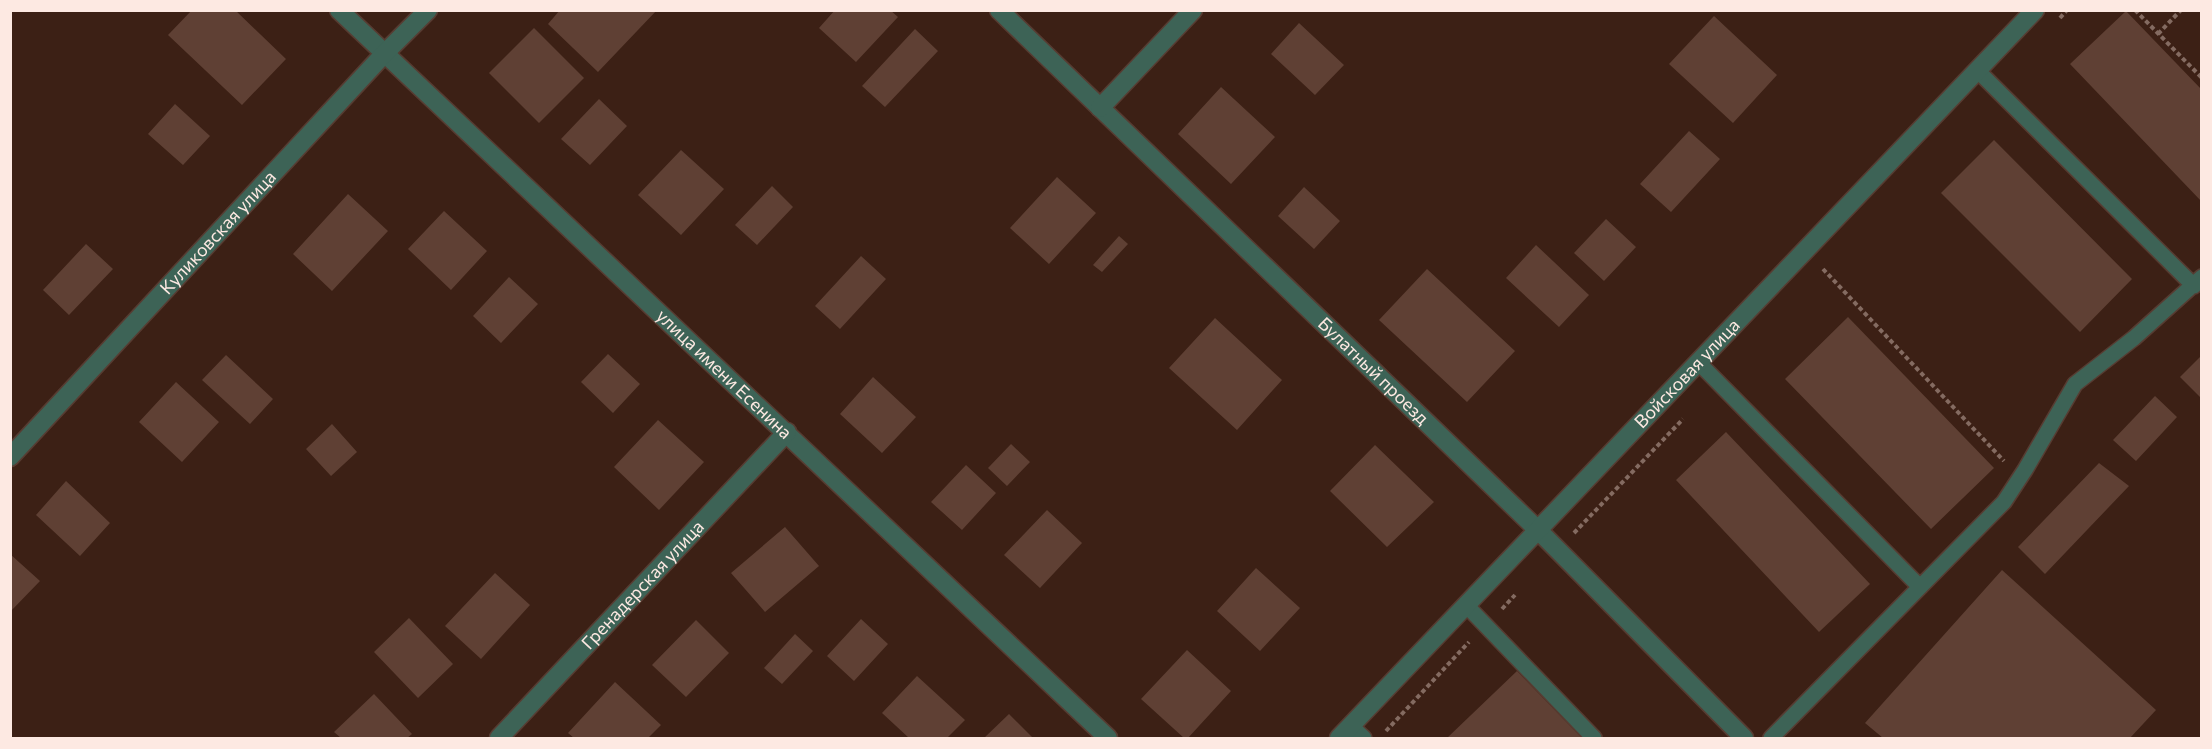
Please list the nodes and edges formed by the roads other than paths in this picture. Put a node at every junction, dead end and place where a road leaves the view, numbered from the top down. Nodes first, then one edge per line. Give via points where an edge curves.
1 (339, 10) edge
2 (428, 10) edge
3 (999, 10) edge
4 (1193, 10) edge
5 (2035, 10) edge
6 (384, 54) junction
7 (1977, 70) junction
8 (1100, 108) junction
9 (2198, 281) edge
10 (1699, 363) junction
11 (787, 432) junction
12 (10, 457) edge
13 (1539, 531) junction
14 (1919, 586) junction
15 (1466, 605) junction
16 (1352, 734) edge
17 (499, 738) edge
18 (1108, 738) edge
19 (1594, 738) edge
20 (1744, 738) edge
21 (1771, 738) edge

1 - 6 street, улица имени Есенина
2 - 6 street, Куликовская улица
3 - 8 street, Булатный проезд
4 - 8 street
5 - 7 street, Войсковая улица
6 - 11 street, улица имени Есенина
6 - 12 street, Куликовская улица
7 - 9 lane
7 - 10 street, Войсковая улица
8 - 13 street, Булатный проезд
9 - 14 lane via 2075,384 2004,501
10 - 13 street, Войсковая улица
10 - 14 lane
11 - 17 street, Гренадерская улица
11 - 18 street, улица имени Есенина
13 - 15 street, Войсковая улица
13 - 20 street, Булатный проезд
14 - 21 lane
15 - 16 street, Войсковая улица
15 - 19 lane

